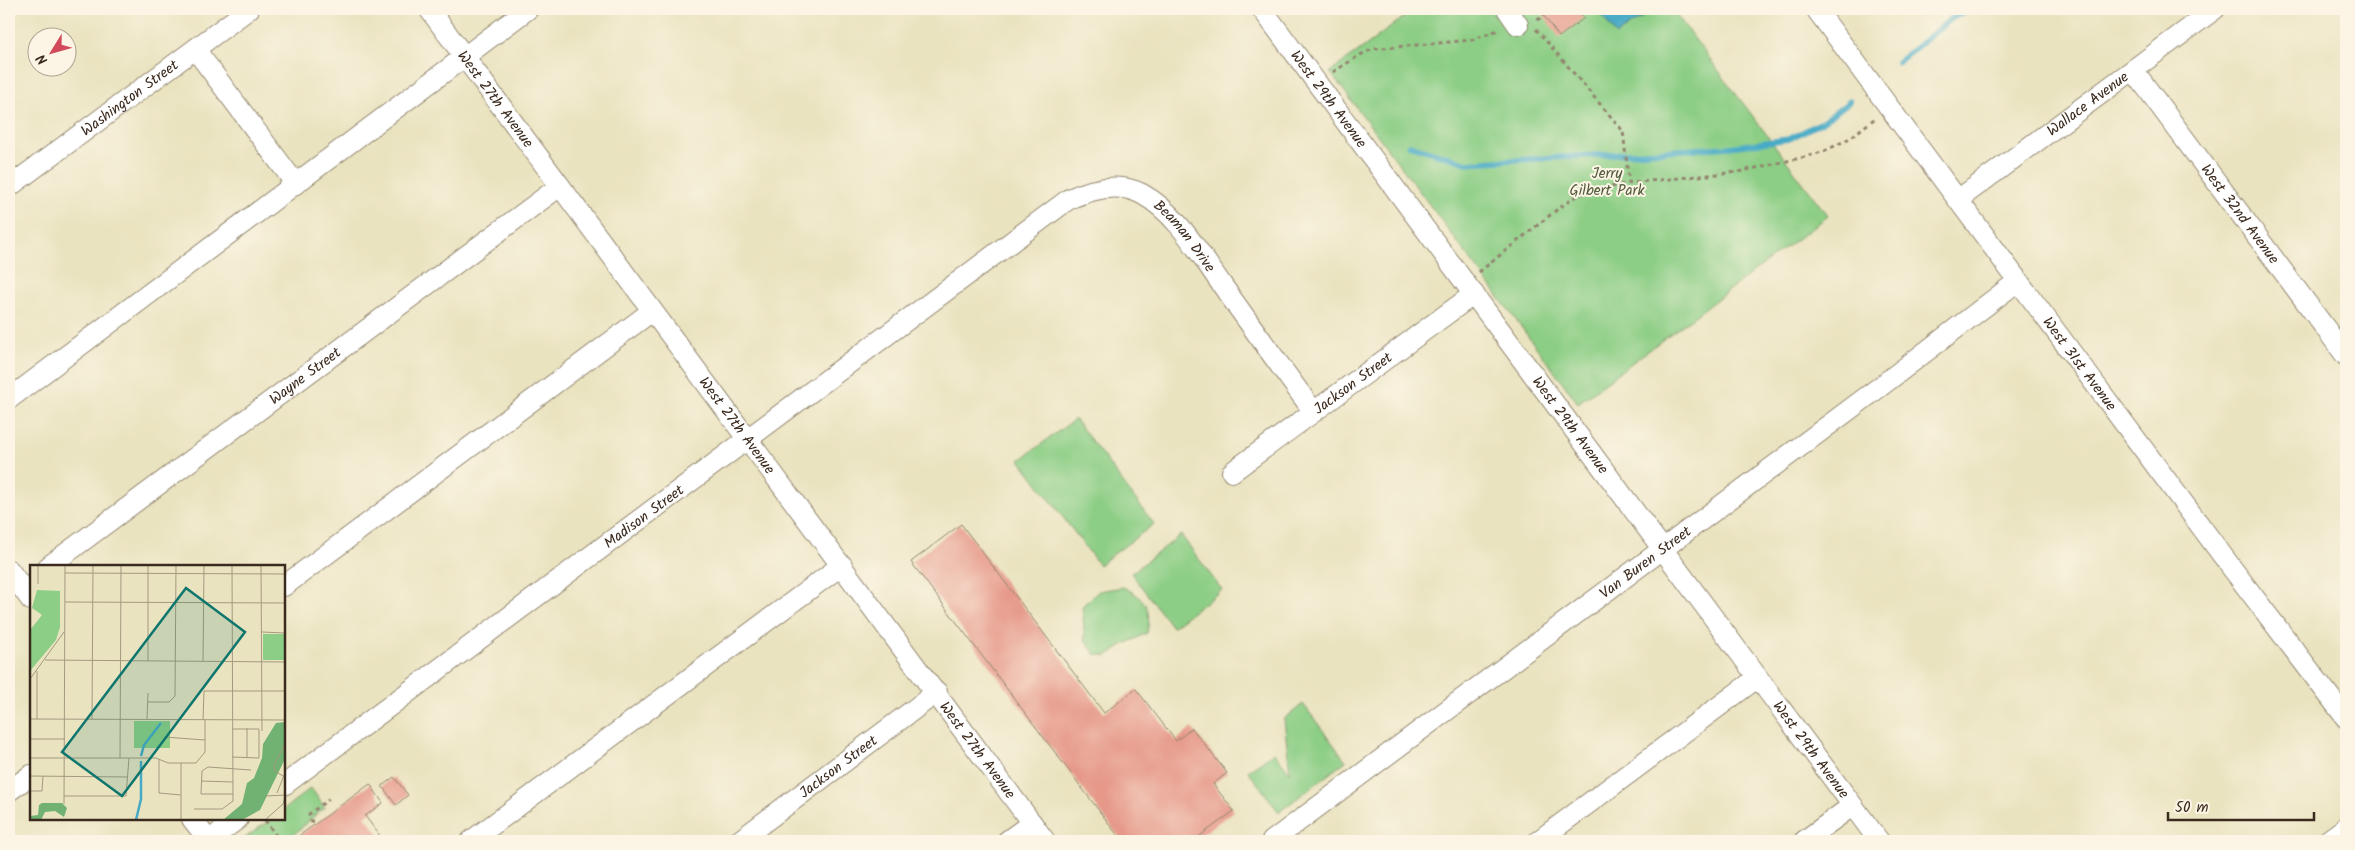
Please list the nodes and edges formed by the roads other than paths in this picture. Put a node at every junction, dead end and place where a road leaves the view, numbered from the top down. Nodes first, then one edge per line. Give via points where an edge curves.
1 (249, 9) edge
2 (429, 9) edge
3 (528, 9) edge
4 (1262, 9) edge
5 (1816, 9) edge
6 (2215, 9) edge
7 (195, 49) junction
8 (464, 56) junction
9 (2134, 71) junction
10 (295, 183) junction
11 (560, 186) junction
12 (9, 187) edge
13 (1959, 199) junction
14 (1003, 248) joint
15 (2018, 281) junction
16 (1474, 294) junction
17 (652, 311) junction
18 (2346, 356) edge
19 (9, 399) edge
20 (1314, 412) junction
21 (748, 437) junction
22 (1232, 472) dead end
23 (1662, 548) junction
24 (50, 565) edge
25 (842, 565) junction
26 (9, 570) edge
27 (285, 585) edge
28 (23, 591) edge
29 (1757, 678) junction
30 (937, 692) junction
31 (2346, 718) edge
32 (30, 776) edge
33 (285, 784) edge
34 (9, 791) edge
35 (1852, 806) junction
36 (193, 820) edge
37 (237, 820) edge
38 (1032, 823) junction
39 (2346, 827) edge
40 (209, 841) edge
41 (471, 841) edge
42 (739, 841) edge
43 (1007, 841) edge
44 (1046, 841) edge
45 (1272, 841) edge
46 (1538, 841) edge
47 (1804, 841) edge
48 (1878, 841) edge
49 (2327, 841) edge

1 - 7 street, Washington Street
2 - 8 street, West 27th Avenue
3 - 8 street
4 - 16 street, West 29th Avenue
5 - 13 street, West 31st Avenue
6 - 9 street, Wallace Avenue
7 - 10 street
7 - 12 street, Washington Street
8 - 10 street
8 - 11 street, West 27th Avenue
9 - 13 street, Wallace Avenue
9 - 18 street, West 32nd Avenue
10 - 19 street
11 - 17 street, West 27th Avenue
11 - 24 street, Wayne Street
13 - 15 street, West 31st Avenue
14 - 20 street, Beaman Drive via 1069,199 1091,189 1116,187 1140,193 1165,210 1189,240
14 - 21 street, Madison Street
15 - 23 street, Van Buren Street via 1884,385
15 - 31 street, West 31st Avenue
16 - 20 street, Jackson Street
16 - 23 street, West 29th Avenue
17 - 21 street, West 27th Avenue
17 - 27 street
20 - 22 street, Jackson Street
21 - 25 street, West 27th Avenue
21 - 33 street, Madison Street
23 - 29 street, West 29th Avenue
23 - 45 street, Van Buren Street
25 - 30 street, West 27th Avenue
25 - 41 street
26 - 28 street
29 - 35 street, West 29th Avenue
29 - 46 street
30 - 38 street, West 27th Avenue
30 - 42 street, Jackson Street
32 - 34 street
35 - 47 street
35 - 48 street, West 29th Avenue
36 - 40 street
37 - 40 street
38 - 43 street
38 - 44 street, West 27th Avenue
39 - 49 street

